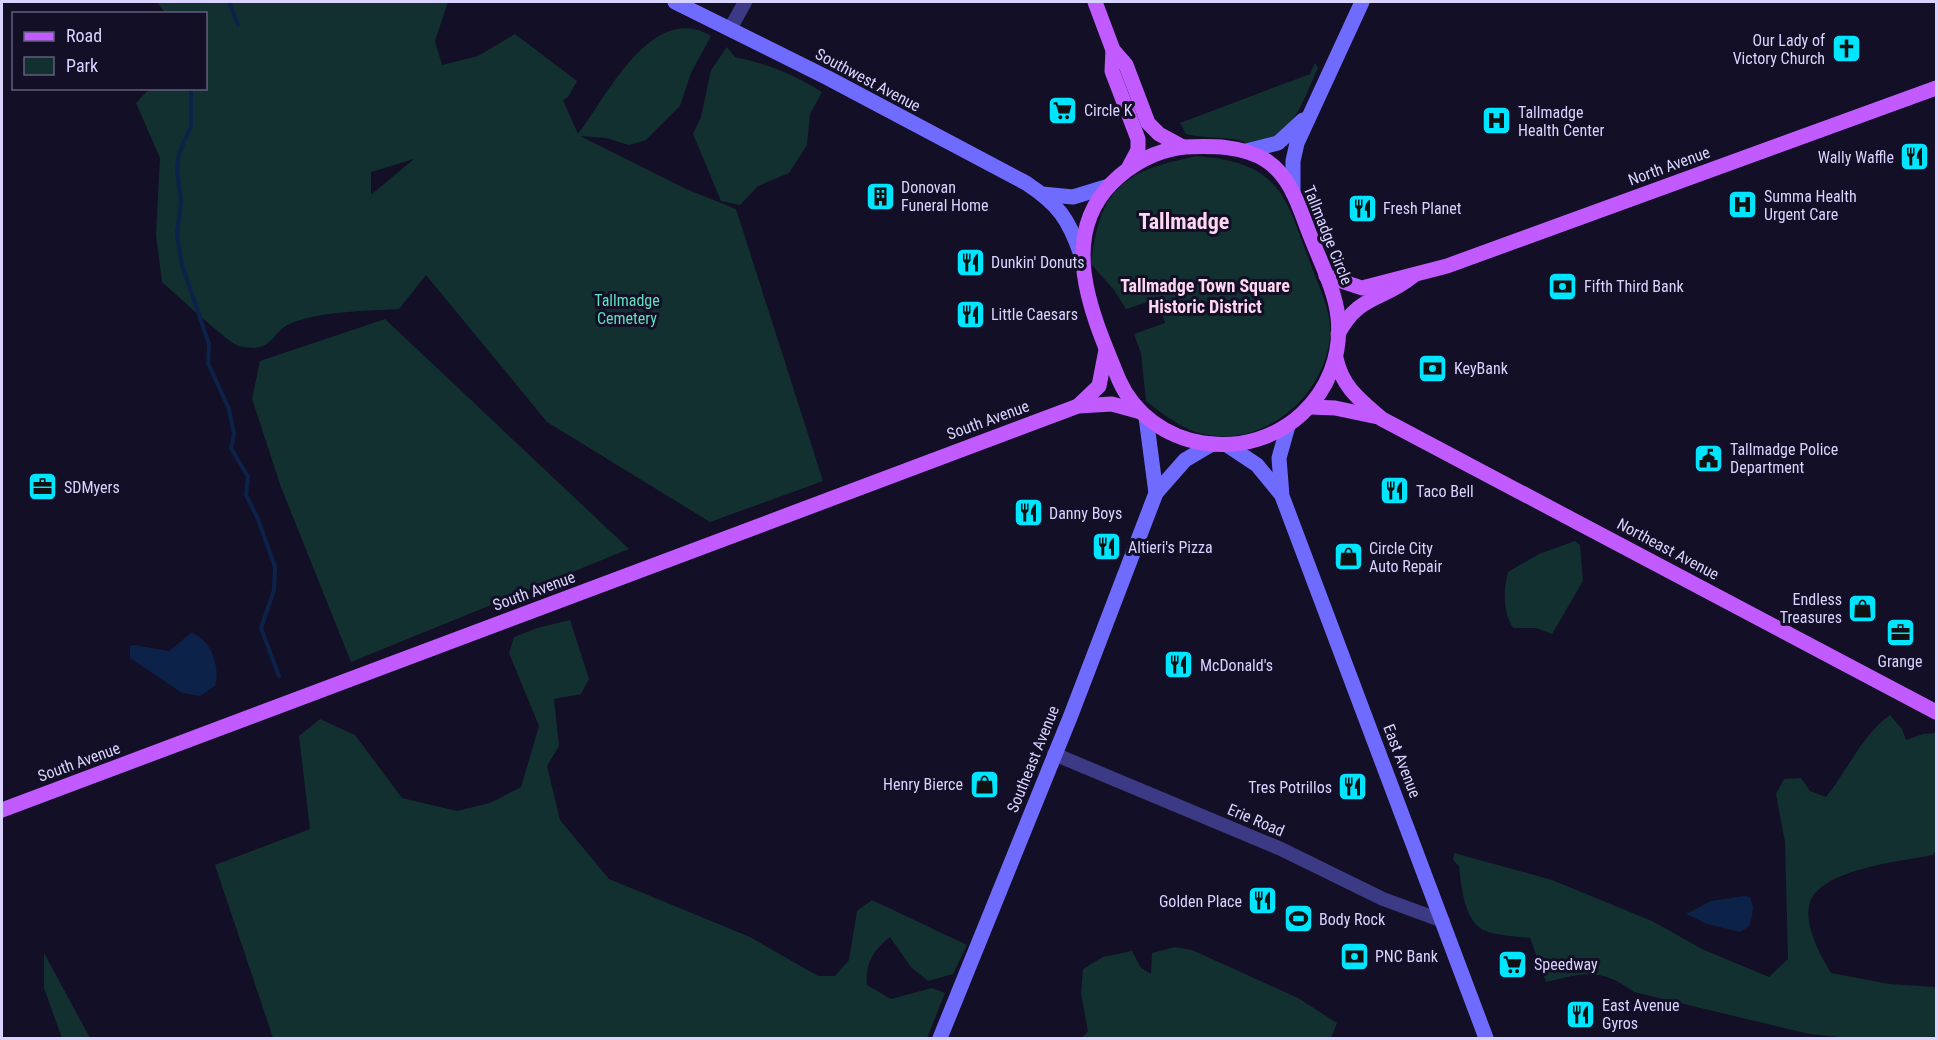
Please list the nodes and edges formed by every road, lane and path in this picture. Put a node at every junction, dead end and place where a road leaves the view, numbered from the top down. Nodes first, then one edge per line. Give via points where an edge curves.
1 (675, 2) edge
2 (745, 2) edge
3 (1095, 2) edge
4 (1362, 2) edge
5 (730, 29) junction
6 (1113, 50) junction
7 (1936, 88) edge
8 (1309, 113) junction
9 (1183, 147) junction
10 (1246, 151) junction
11 (1128, 169) junction
12 (1109, 186) junction
13 (1293, 193) junction
14 (1042, 194) junction
15 (1081, 255) junction
16 (1326, 276) junction
17 (1413, 276) junction
18 (1338, 334) junction
19 (1106, 348) junction
20 (1336, 358) junction
21 (1078, 406) junction
22 (1310, 407) junction
23 (1143, 414) junction
24 (1382, 418) junction
25 (1288, 426) junction
26 (1219, 444) junction
27 (1156, 493) junction
28 (1282, 496) junction
29 (1936, 712) edge
30 (1054, 754) junction
31 (2, 810) edge
32 (1443, 921) junction
33 (940, 1038) edge
34 (1486, 1038) edge

1 - 5 street, Southwest Avenue
2 - 5 street
3 - 6 main road
4 - 8 street
5 - 14 street, Southwest Avenue
6 - 9 main road via 1126,65 1150,128
6 - 11 main road via 1112,71 1138,144
7 - 17 main road, North Avenue
8 - 10 street via 1278,143
8 - 13 street via 1295,147
9 - 10 main road, Tallmadge Circle
9 - 11 main road, Tallmadge Circle via 1162,151
10 - 13 main road, Tallmadge Circle via 1274,167
11 - 12 main road, Tallmadge Circle
12 - 14 street, Southwest Avenue via 1073,196
12 - 15 main road, Tallmadge Circle via 1089,218
13 - 16 main road, Tallmadge Circle
14 - 15 street, Southwest Avenue via 1066,217
15 - 19 main road, Tallmadge Circle via 1085,284
16 - 17 main road, North Avenue via 1362,288
16 - 18 main road, Tallmadge Circle via 1336,308
17 - 18 main road, North Avenue via 1398,288 1362,303
18 - 20 main road, Tallmadge Circle
19 - 21 main road, South Avenue via 1099,386
19 - 23 main road, Tallmadge Circle via 1122,387
20 - 22 main road, Tallmadge Circle via 1327,382
20 - 24 main road, Northeast Avenue via 1349,391
21 - 23 main road, South Avenue via 1112,404
21 - 31 main road, South Avenue
22 - 24 main road, Northeast Avenue
22 - 25 main road, Tallmadge Circle
23 - 26 main road, Tallmadge Circle via 1179,437
23 - 27 street, Southeast Avenue
24 - 29 main road, Northeast Avenue
25 - 26 main road, Tallmadge Circle via 1260,439
25 - 28 street, East Avenue via 1279,458
26 - 27 street, Southeast Avenue via 1185,460
26 - 28 street, East Avenue via 1257,465
27 - 30 street, Southeast Avenue
28 - 32 street, East Avenue
30 - 32 street, Erie Road via 1281,849 1376,896
30 - 33 street, Southeast Avenue
32 - 34 street, East Avenue

